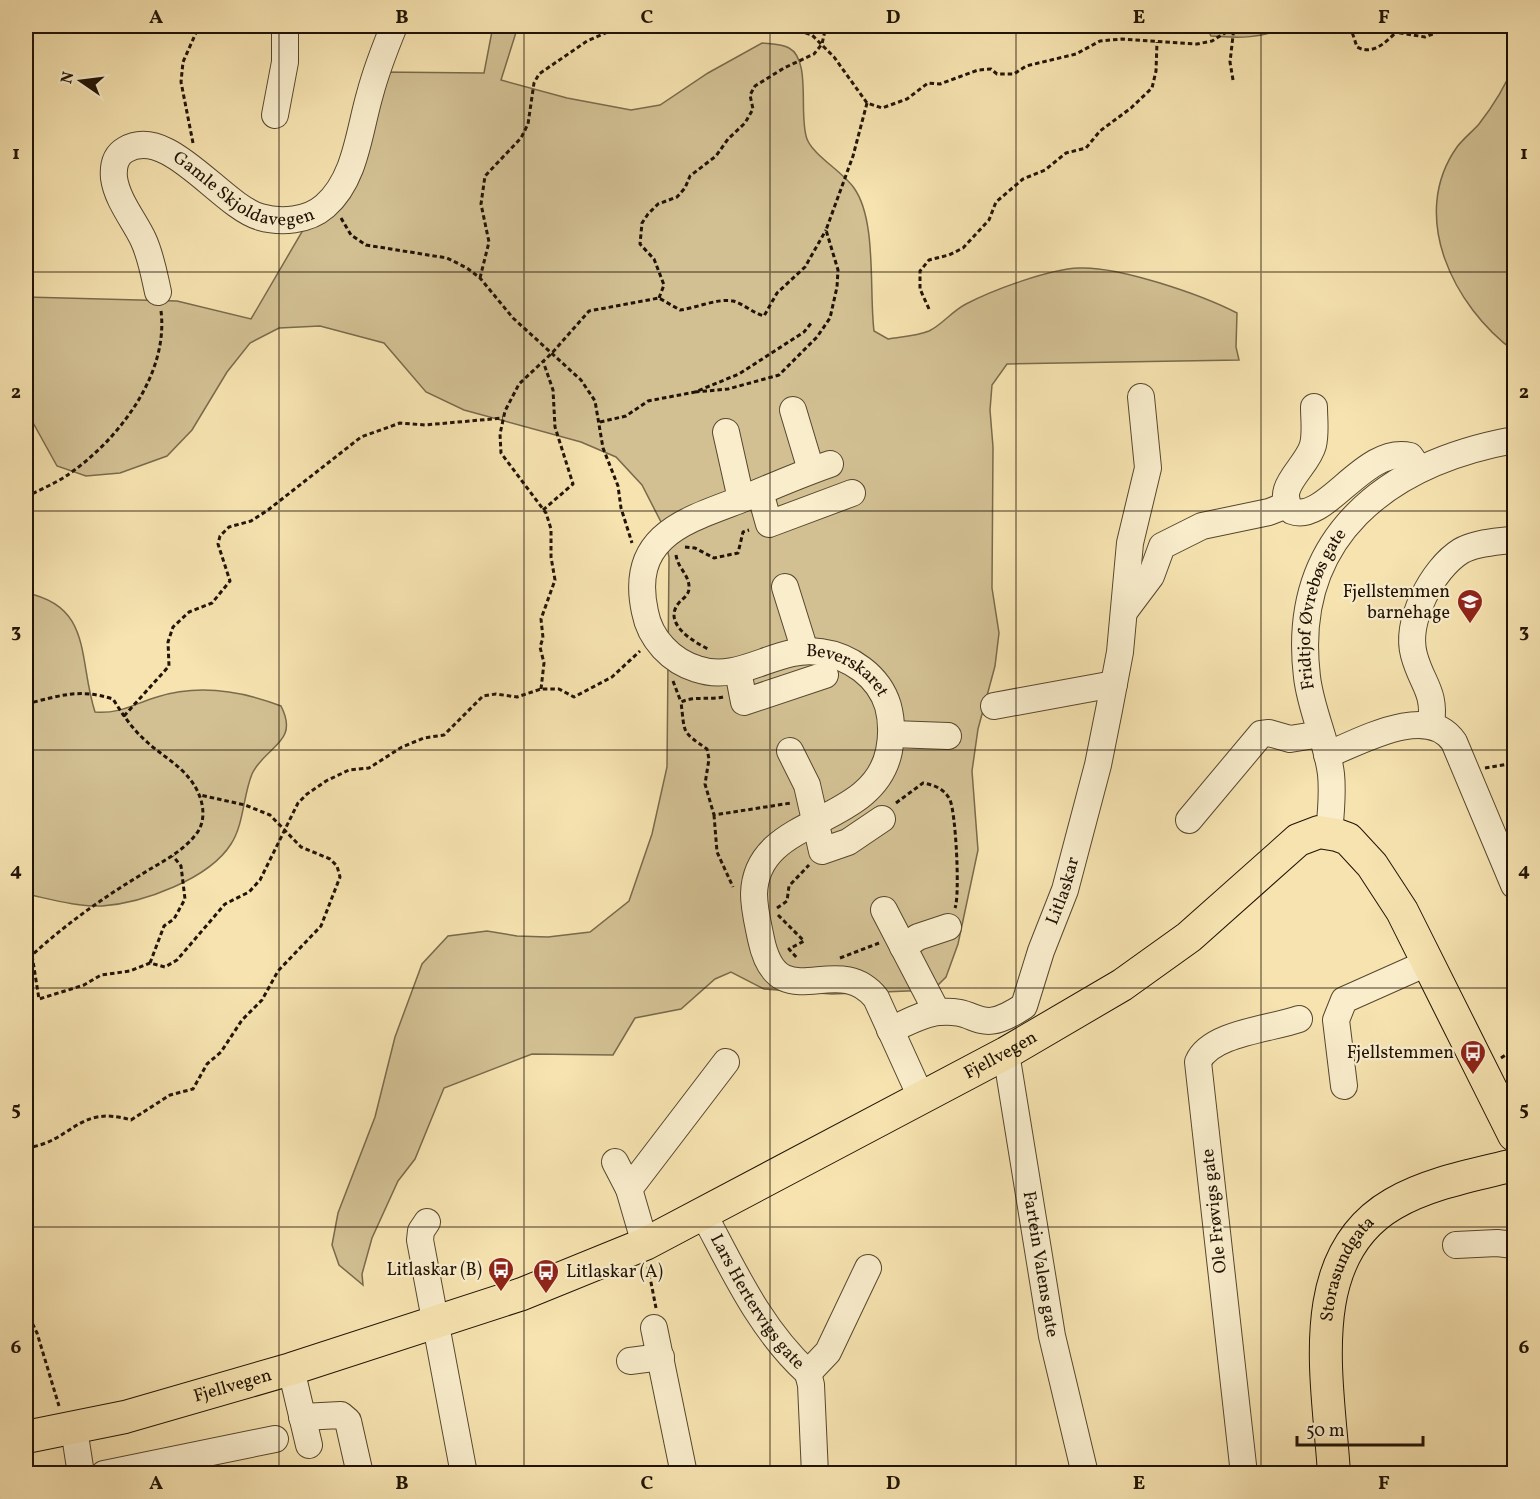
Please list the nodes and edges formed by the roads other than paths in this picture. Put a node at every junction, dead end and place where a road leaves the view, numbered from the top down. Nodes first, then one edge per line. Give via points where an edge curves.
1 (285, 26) edge
2 (394, 26) edge
3 (275, 115) dead end
4 (158, 292) road end
5 (1141, 397) dead end
6 (1314, 407) dead end
7 (793, 410) dead end
8 (726, 432) dead end
9 (1515, 440) edge
10 (1419, 469) junction
11 (852, 493) dead end
12 (751, 495) junction
13 (1287, 505) junction
14 (1510, 540) dead end
15 (785, 588) dead end
16 (1124, 612) junction
17 (805, 651) junction
18 (825, 675) dead end
19 (740, 682) junction
20 (1114, 684) junction
21 (994, 706) dead end
22 (1431, 725) junction
23 (892, 734) junction
24 (948, 736) dead end
25 (1324, 744) junction
26 (790, 751) dead end
27 (814, 811) junction
28 (882, 819) road end
29 (1188, 820) dead end
30 (1329, 833) junction
31 (1515, 885) edge
32 (884, 910) dead end
33 (948, 927) road end
34 (900, 941) junction
35 (1427, 963) junction
36 (937, 1012) junction
37 (1299, 1019) dead end
38 (890, 1030) junction
39 (1006, 1053) junction
40 (726, 1062) dead end
41 (1344, 1086) dead end
42 (921, 1097) junction
43 (1515, 1135) edge
44 (615, 1162) dead end
45 (1515, 1165) edge
46 (629, 1189) junction
47 (704, 1215) junction
48 (427, 1222) dead end
49 (645, 1244) junction
50 (1456, 1245) dead end
51 (1515, 1245) edge
52 (868, 1268) dead end
53 (437, 1321) junction
54 (654, 1328) road end
55 (661, 1357) junction
56 (630, 1361) dead end
57 (291, 1369) junction
58 (808, 1373) junction
59 (302, 1417) junction
60 (70, 1430) junction
61 (26, 1437) edge
62 (275, 1440) dead end
63 (309, 1445) dead end
64 (81, 1473) edge
65 (104, 1473) edge
66 (109, 1473) edge
67 (360, 1473) edge
68 (464, 1473) edge
69 (684, 1473) edge
70 (815, 1473) edge
71 (1085, 1473) edge
72 (1244, 1473) edge
73 (1334, 1473) edge

1 - 3 street via 285,62
2 - 4 street, Gamle Skjoldavegen via 343,183 315,214 301,219 261,217 237,206 196,171 151,145 122,152 116,160 115,182 144,241
5 - 16 street, Litlaskar via 1148,468 1131,543
6 - 13 street via 1313,446 1286,489
7 - 12 street, Beverskaret via 821,467
8 - 12 street
9 - 10 street, Fridtjof Øvrebøs gate via 1487,445
10 - 13 street via 1410,456 1385,456 1307,512 1298,513
10 - 25 street, Fridtjof Øvrebøs gate via 1387,487 1350,520 1335,541 1313,590 1304,648 1313,712
11 - 12 street via 769,524
12 - 19 street, Beverskaret via 672,528 649,557 643,582 649,628 659,643 673,657 695,669
13 - 16 street via 1202,526 1162,546 1151,576
14 - 22 street via 1461,551 1438,573 1421,599 1414,628 1414,654 1434,704
15 - 17 street
16 - 20 street, Litlaskar
17 - 19 street, Beverskaret
17 - 23 street, Beverskaret via 844,659 874,679 888,706
18 - 19 street via 744,702
20 - 21 street
20 - 36 street, Litlaskar via 1098,765 1065,890 1024,1006 997,1021
22 - 25 street via 1413,725
22 - 31 street via 1448,734
23 - 24 street
23 - 27 street, Beverskaret via 883,772 872,788 851,804
25 - 29 street via 1261,734
25 - 30 street, Fridtjof Øvrebøs gate via 1332,785
26 - 27 street via 807,785
27 - 28 street via 822,851 848,842
27 - 38 street, Beverskaret via 767,854 758,870 754,903 765,954 775,970 786,978 804,983 844,978 862,984 876,998
30 - 35 main road via 1348,839 1372,864 1402,911
30 - 39 main road, Fjellvegen via 1298,840 1189,937 1122,985
32 - 34 street
33 - 34 street
34 - 36 street
35 - 41 street via 1344,1000 1336,1020
35 - 43 main road
36 - 38 street
37 - 72 street, Ole Frøvigs gate via 1214,1043 1202,1052 1198,1062
38 - 42 street, Beverskaret
39 - 42 main road, Fjellvegen
39 - 71 street, Fartein Valens gate via 1052,1336
40 - 46 street
42 - 47 main road, Fjellvegen
44 - 46 street
45 - 73 main road, Storasundgata via 1421,1191 1392,1205 1369,1222 1350,1245 1338,1268 1327,1311
46 - 49 street
47 - 49 main road, Fjellvegen
47 - 58 street, Lars Hertervigs gate via 760,1318
48 - 53 street via 420,1240
49 - 53 main road, Fjellvegen via 542,1286
50 - 51 street
52 - 58 street, Lars Hertervigs gate via 828,1352
53 - 57 main road, Fjellvegen
53 - 68 street
54 - 55 street
55 - 56 street
55 - 69 street
57 - 59 street
57 - 60 main road, Fjellvegen
58 - 70 street
59 - 63 street
59 - 67 street via 341,1415 348,1421
60 - 61 main road, Fjellvegen
60 - 64 street
62 - 66 street
65 - 66 street

